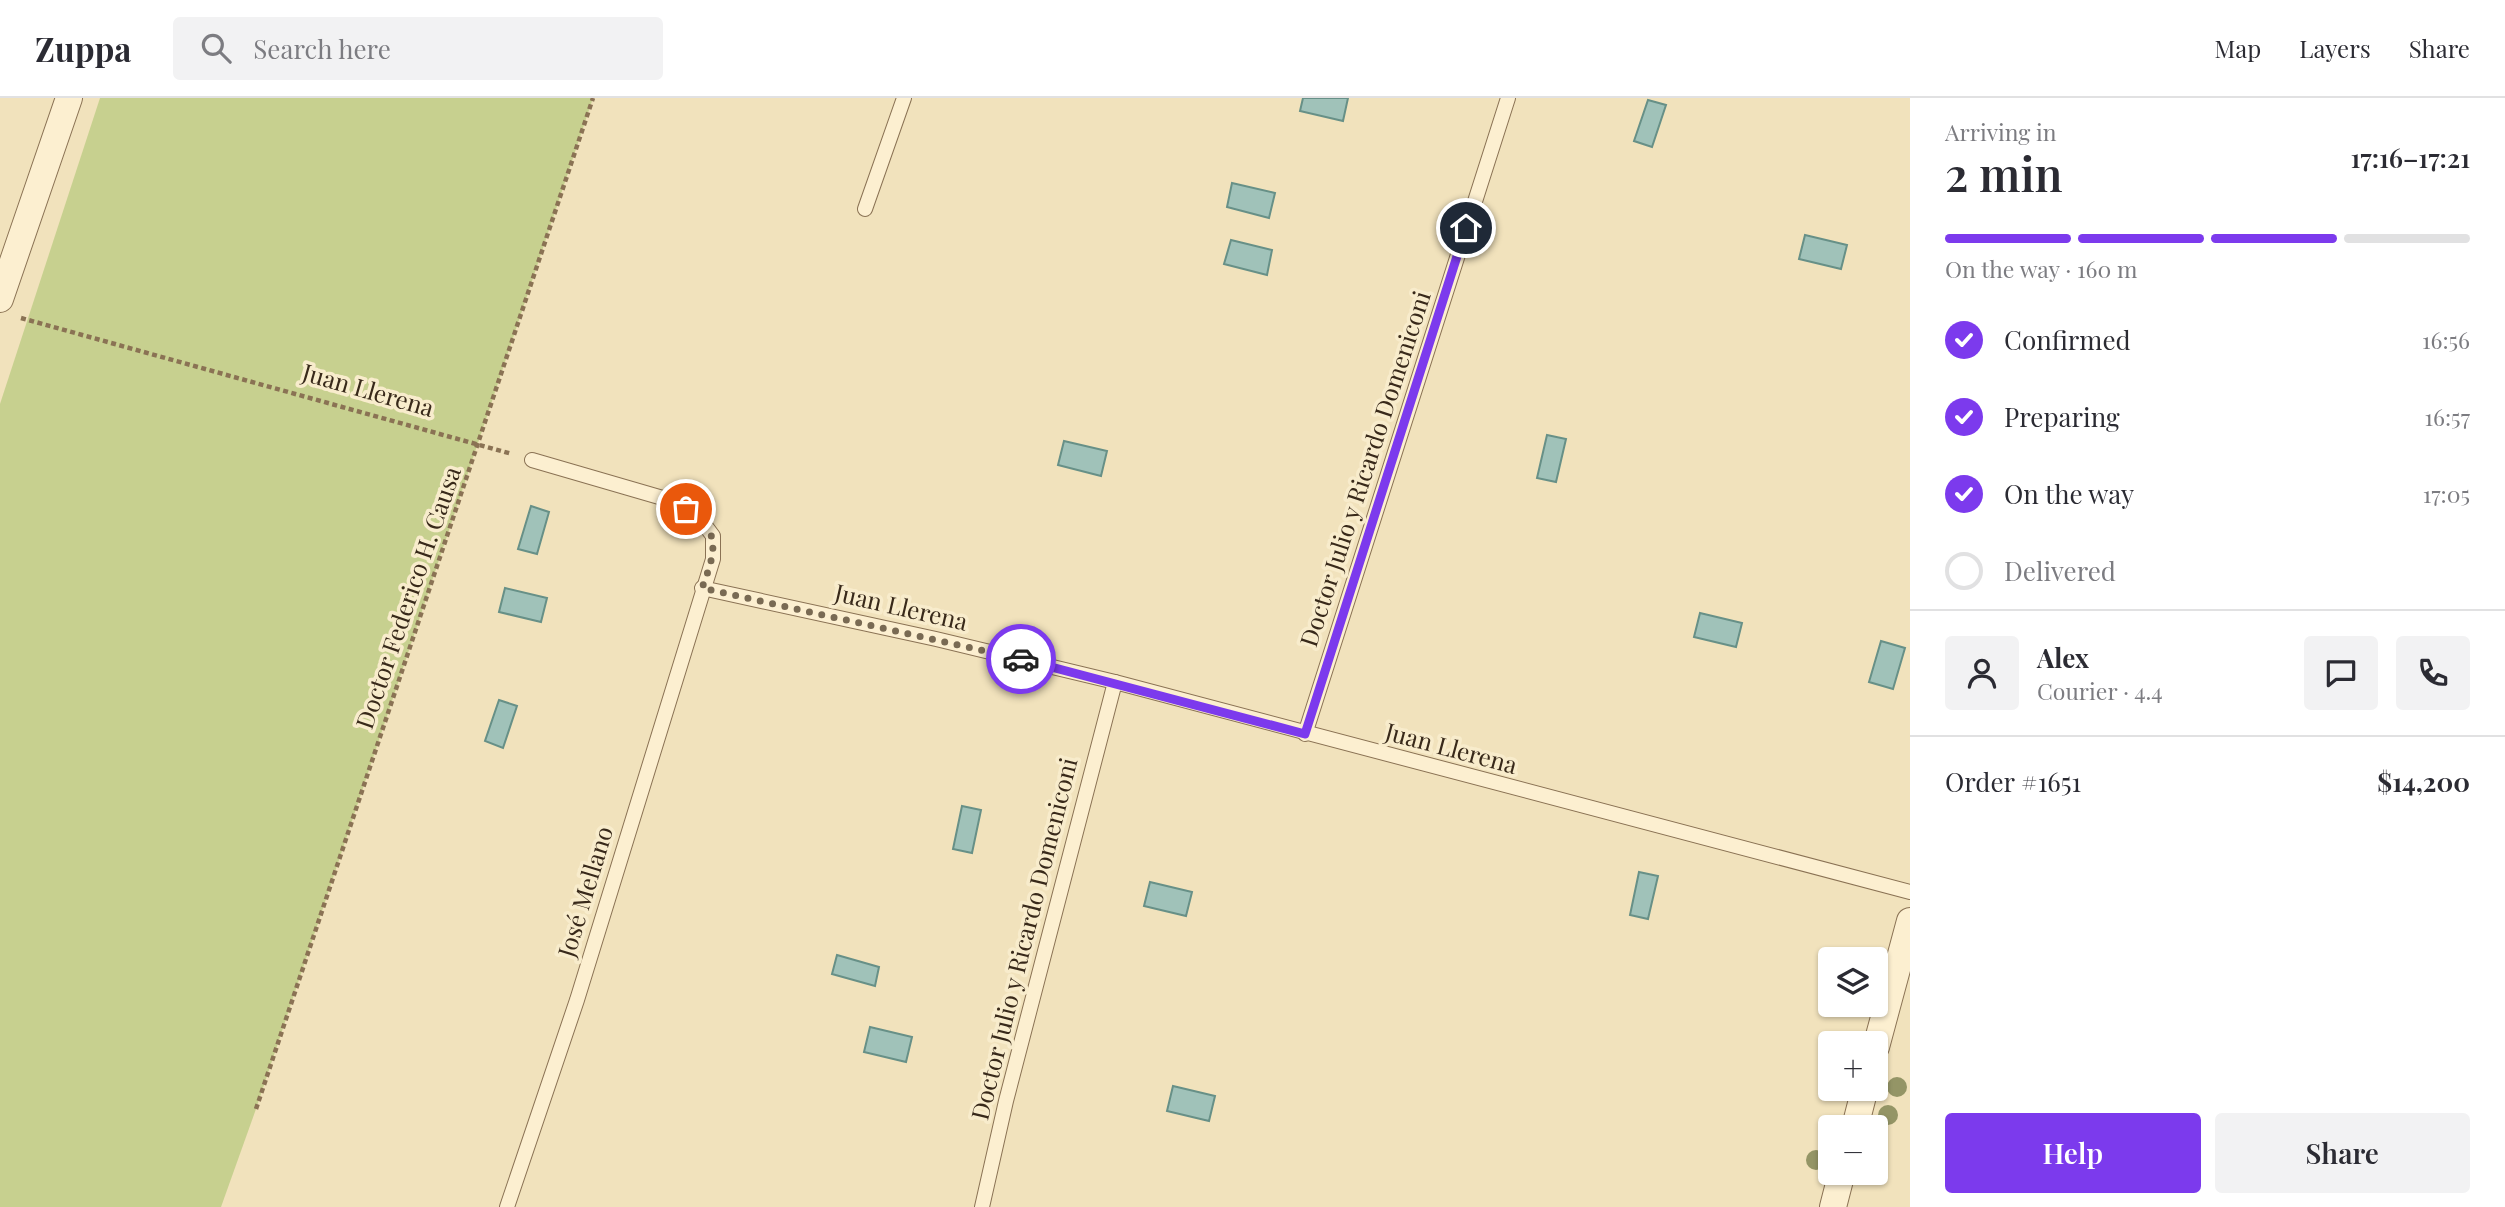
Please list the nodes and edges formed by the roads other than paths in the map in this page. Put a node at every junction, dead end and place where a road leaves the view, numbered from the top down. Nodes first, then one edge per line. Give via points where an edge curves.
1 (69, 98) edge
2 (904, 98) edge
3 (1508, 98) edge
4 (865, 209) dead end
5 (5, 307) edge
6 (532, 460) road end
7 (702, 588) junction
8 (1115, 682) junction
9 (1305, 734) junction
10 (1910, 892) edge
11 (1910, 920) edge
12 (1880, 1031) edge
13 (1839, 1185) edge
14 (507, 1207) edge
15 (982, 1207) edge
16 (1833, 1207) edge

1 - 5 street
2 - 4 lane
3 - 9 lane, Doctor Julio y Ricardo Domeniconi
6 - 7 lane via 673,501 698,516 713,536 713,559
7 - 8 lane, Juan Llerena
7 - 14 lane, José Mellano via 577,1000
8 - 9 lane, Juan Llerena
8 - 15 lane, Doctor Julio y Ricardo Domeniconi
9 - 10 lane, Juan Llerena
11 - 12 street
13 - 16 street

